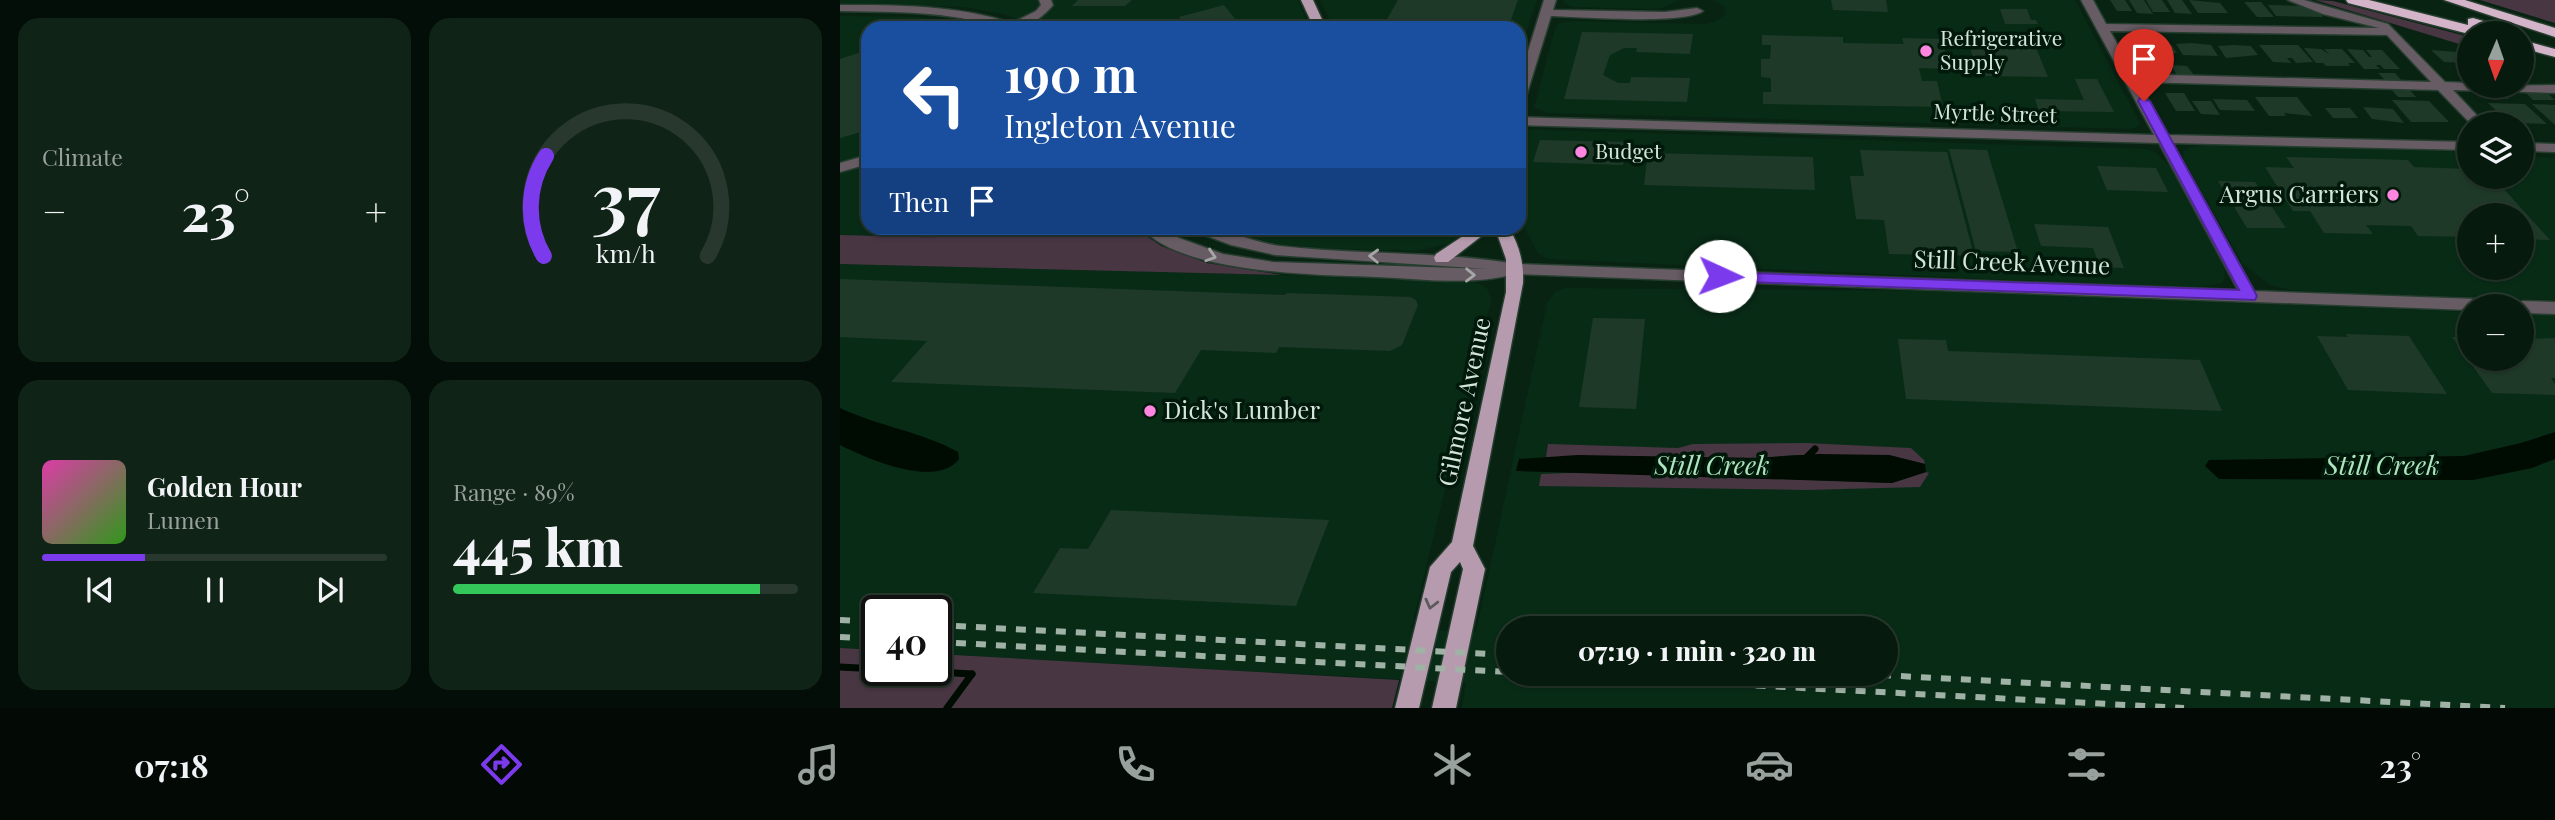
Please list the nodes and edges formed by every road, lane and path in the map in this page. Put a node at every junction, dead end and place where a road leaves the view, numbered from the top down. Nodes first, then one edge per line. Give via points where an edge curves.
1 (859, 0) edge
2 (957, 0) edge
3 (1045, 0) edge
4 (1307, 0) edge
5 (2087, 0) edge
6 (2294, 0) edge
7 (2353, 0) edge
8 (2404, 0) edge
9 (2451, 0) edge
10 (1548, 6) edge
11 (843, 8) edge
12 (1697, 11) dead end
13 (941, 12) junction
14 (995, 21) edge
15 (1025, 21) edge
16 (1317, 21) edge
17 (2471, 21) edge
18 (2457, 26) edge
19 (2102, 27) junction
20 (2388, 32) junction
21 (2555, 33) edge
22 (2534, 42) edge
23 (2534, 46) edge
24 (2555, 50) edge
25 (1526, 77) edge
26 (2132, 78) junction
27 (2441, 86) junction
28 (2555, 89) edge
29 (2466, 112) edge
30 (1526, 121) edge
31 (2163, 139) junction
32 (2457, 146) edge
33 (2534, 147) edge
34 (2555, 148) edge
35 (861, 161) edge
36 (840, 168) edge
37 (1164, 235) edge
38 (1220, 235) edge
39 (1473, 235) edge
40 (1506, 235) edge
41 (1442, 258) junction
42 (1517, 269) junction
43 (2249, 296) junction
44 (2457, 304) edge
45 (2534, 307) edge
46 (2555, 308) edge
47 (1462, 546) junction
48 (1407, 708) edge
49 (1444, 708) edge

1 - 11 street
2 - 13 street
3 - 15 street via 1044,10
4 - 16 main road
5 - 19 street
6 - 20 street via 2384,26
7 - 18 highway
8 - 17 highway
9 - 21 highway
10 - 12 street via 1665,15
10 - 25 street
11 - 13 street
13 - 14 street
19 - 20 street
19 - 26 street
20 - 27 street
22 - 24 highway
23 - 24 highway
26 - 27 street
26 - 31 street
27 - 28 street
27 - 29 street
30 - 31 street, Myrtle Street
31 - 32 street, Myrtle Street
31 - 43 street
33 - 34 street
35 - 36 street
37 -> 42 street, Still Creek Avenue via 1222,260 1259,267 1482,276
41 -> 38 street, Still Creek Avenue via 1275,250
39 - 41 main road
40 - 42 main road
41 - 42 street, Still Creek Avenue
42 - 43 street, Still Creek Avenue
42 - 47 main road, Gilmore Avenue
43 - 44 street, Still Creek Avenue
45 - 46 street
47 -> 48 main road, Gilmore Avenue via 1441,567
47 - 49 main road, Gilmore Avenue via 1474,569

